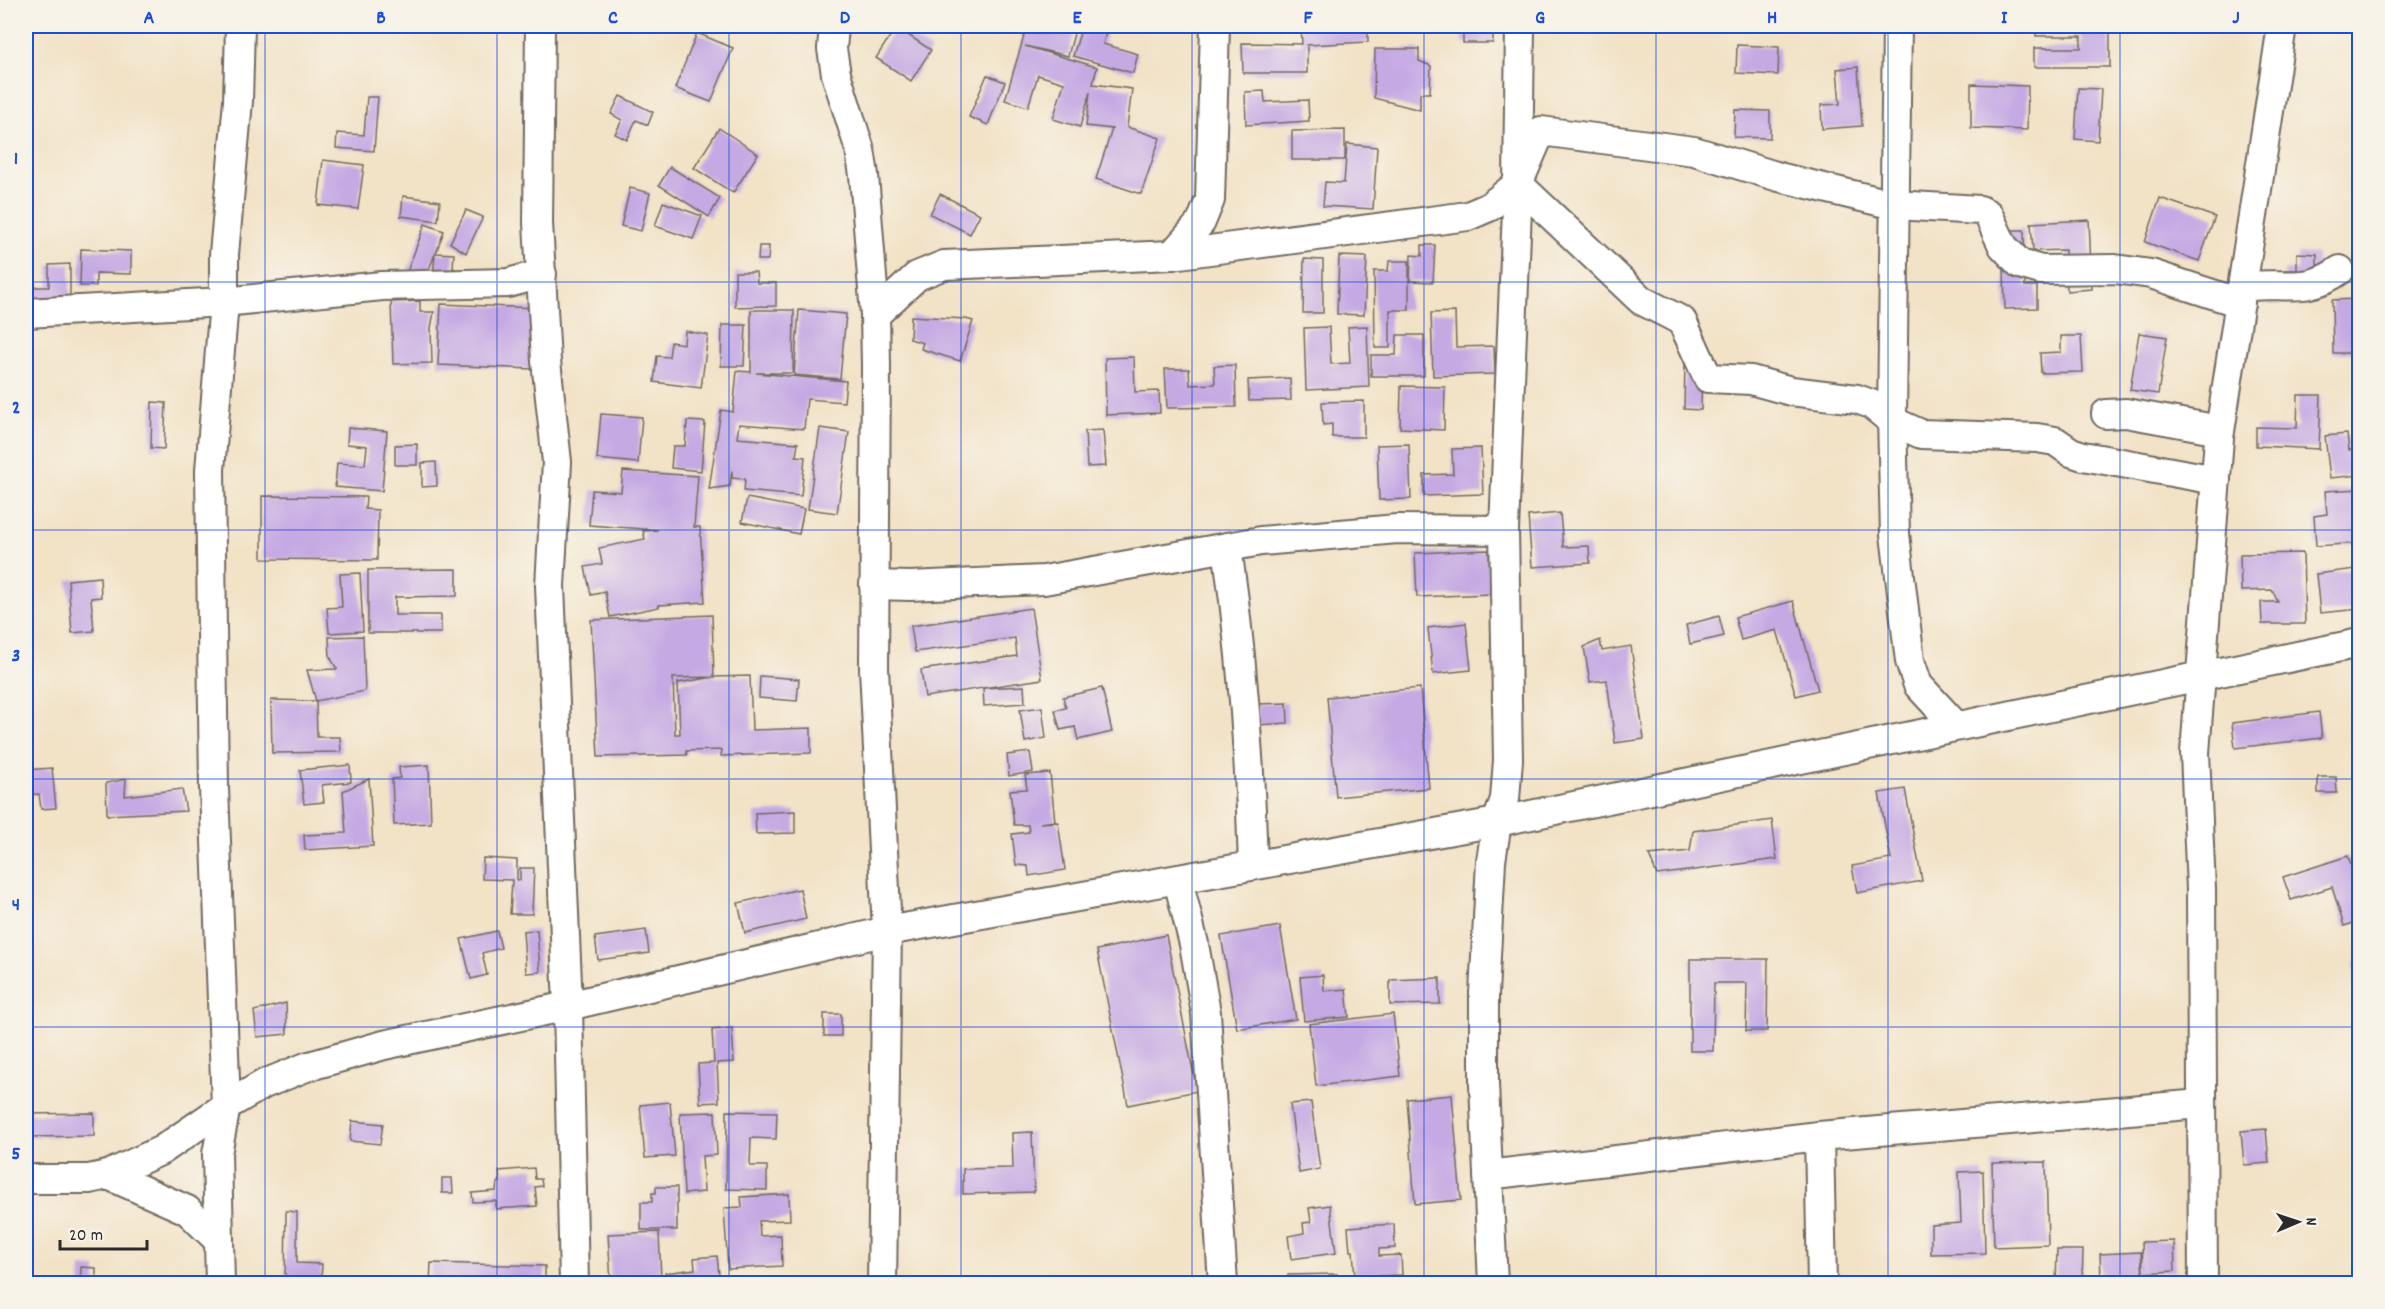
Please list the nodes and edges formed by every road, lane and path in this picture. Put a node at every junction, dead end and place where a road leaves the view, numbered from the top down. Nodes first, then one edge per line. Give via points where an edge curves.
1 (240, 26) edge
2 (540, 26) edge
3 (834, 26) edge
4 (1215, 26) edge
5 (1520, 26) edge
6 (1897, 26) edge
7 (2282, 26) edge
8 (1518, 184) junction
9 (1894, 205) junction
10 (1172, 255) junction
11 (2340, 270) dead end
12 (542, 274) junction
13 (2241, 295) junction
14 (224, 302) junction
15 (26, 313) edge
16 (875, 315) junction
17 (2106, 414) dead end
18 (1892, 421) junction
19 (2220, 430) junction
20 (2216, 480) junction
21 (1504, 530) junction
22 (1227, 547) junction
23 (874, 585) junction
24 (2360, 643) edge
25 (2201, 675) junction
26 (1956, 726) junction
27 (1497, 822) junction
28 (1253, 865) junction
29 (1178, 880) junction
30 (887, 931) junction
31 (568, 1005) junction
32 (2201, 1104) junction
33 (226, 1106) junction
34 (1819, 1137) junction
35 (108, 1175) junction
36 (1488, 1175) junction
37 (26, 1179) edge
38 (219, 1241) junction
39 (220, 1284) edge
40 (574, 1284) edge
41 (882, 1284) edge
42 (1223, 1284) edge
43 (1493, 1284) edge
44 (1822, 1284) edge
45 (2203, 1284) edge

1 - 14 street
2 - 12 street via 538,212
3 - 16 street via 835,68 864,175
4 - 10 street via 1210,200 1201,222
5 - 8 street
6 - 9 street
7 - 13 street
8 - 9 street via 1542,131 1694,151
8 - 10 street via 1489,207 1468,216
8 - 18 street via 1641,300 1682,321 1708,378 1751,380 1791,391 1857,399 1871,404
8 - 21 street
9 - 13 street via 1980,210 1988,214 2003,246 2020,264 2041,270 2115,269
9 - 18 street
10 - 16 street via 944,265 917,276
11 - 13 street via 2318,283 2256,284
12 - 14 street via 508,283 382,286
12 - 31 street via 557,462 550,586
13 - 19 street
14 - 15 street
14 - 33 street via 210,470 210,526 214,788
16 - 23 street
17 - 19 street
18 - 20 street via 1921,434 2055,441 2083,456
18 - 26 street via 1895,534 1910,661 1918,685
19 - 20 street
20 - 25 street
21 - 22 street via 1397,529
21 - 27 street via 1508,760 1505,799
22 - 23 street via 1044,580
22 - 28 street via 1240,650
23 - 30 street via 874,668
24 - 25 street
25 - 26 street
25 - 32 street via 2195,753 2201,889
26 - 27 street
27 - 28 street
27 - 36 street via 1491,861 1484,994
28 - 29 street
29 - 30 street
29 - 42 street via 1206,1013
30 - 31 street
30 - 41 street
31 - 33 street via 384,1045 306,1067 264,1084
31 - 40 street
32 - 34 street
32 - 45 street
33 - 35 street via 162,1150
33 - 38 street via 217,1154
34 - 36 street
34 - 44 street
35 - 37 street via 89,1179
35 - 38 street via 188,1210
36 - 43 street
38 - 39 street

